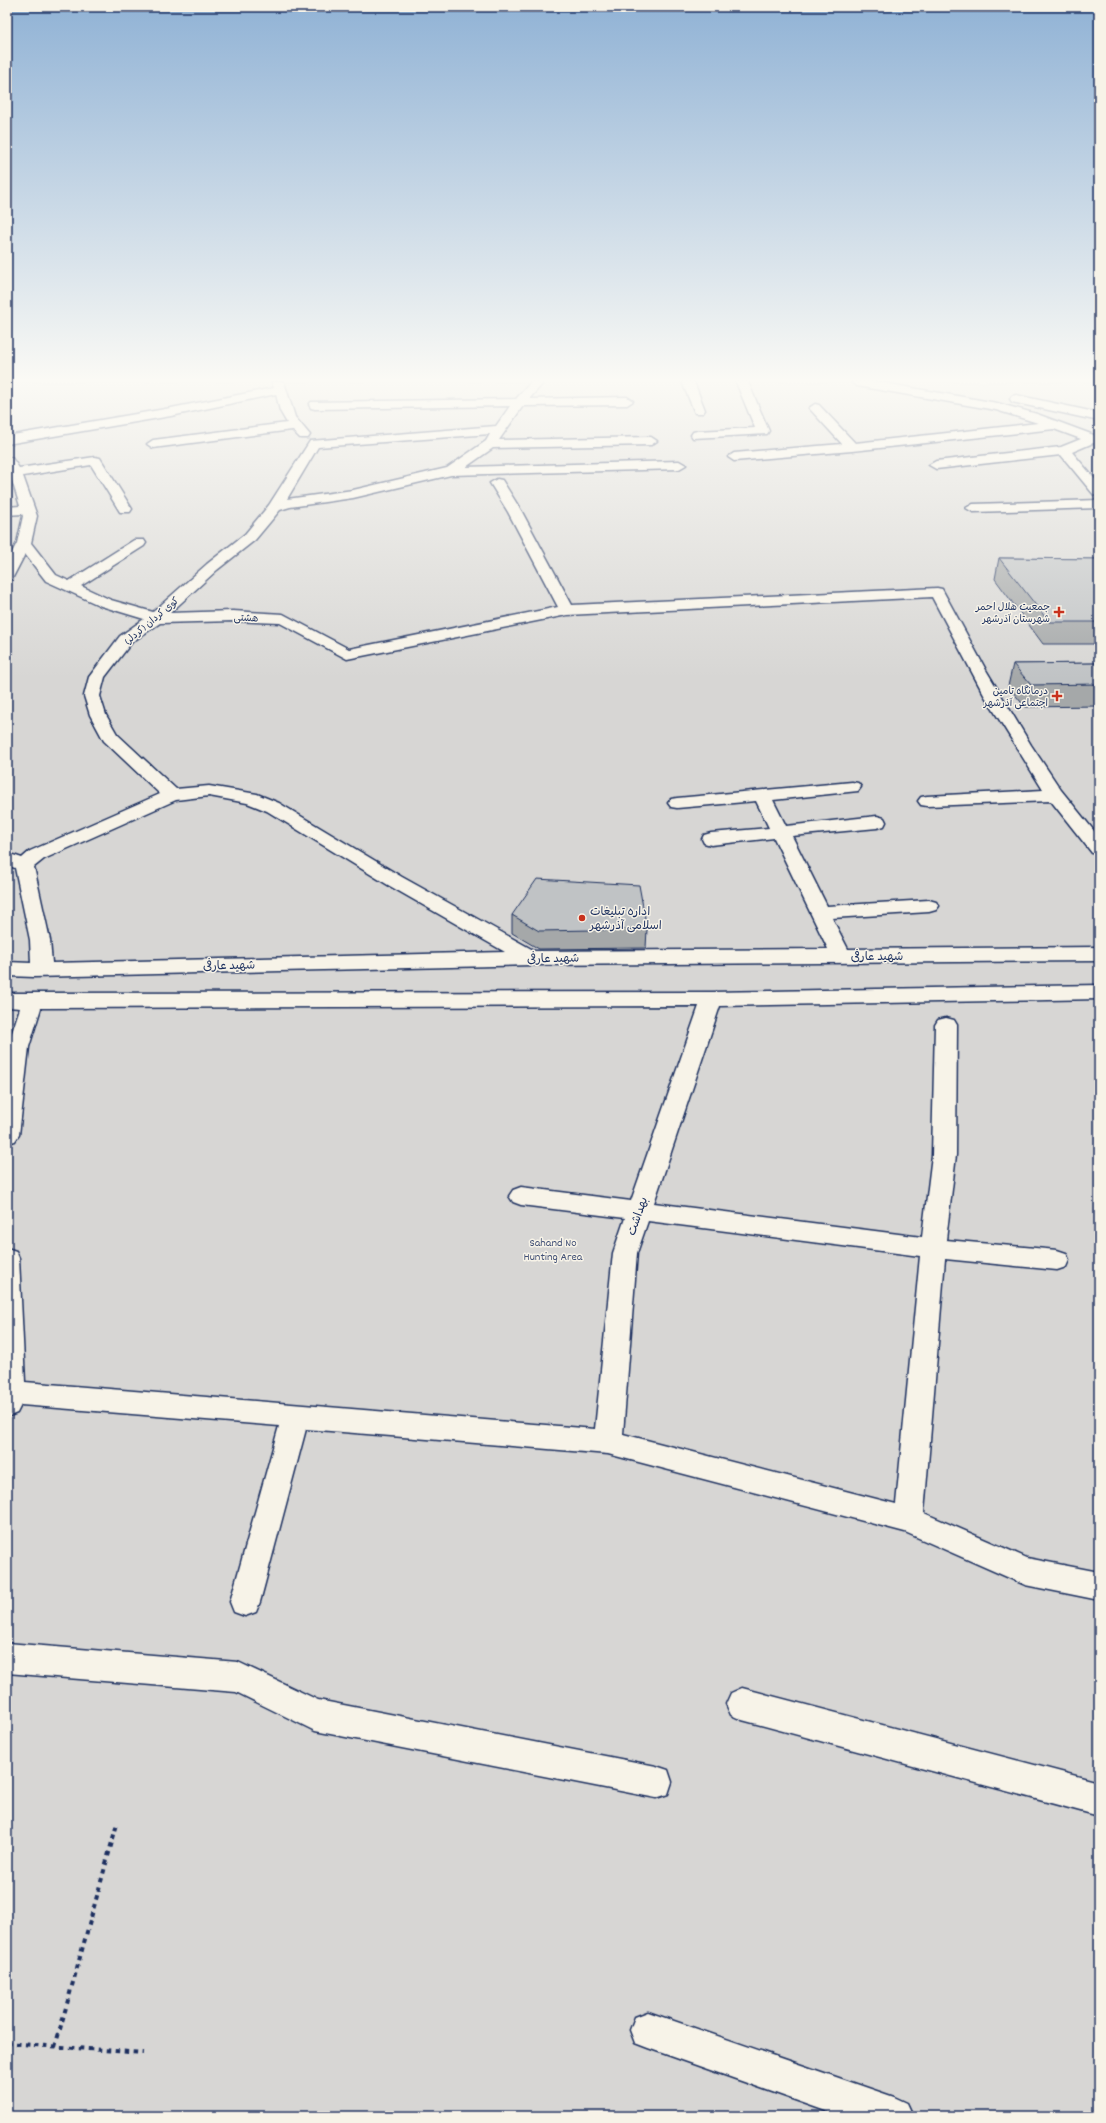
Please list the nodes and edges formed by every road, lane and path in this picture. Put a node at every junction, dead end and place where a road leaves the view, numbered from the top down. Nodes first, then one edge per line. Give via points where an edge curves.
1 (15, 481) edge
2 (108, 481) edge
3 (291, 481) edge
4 (406, 481) edge
5 (1090, 481) edge
6 (497, 483) dead end
7 (1099, 492) edge
8 (1099, 504) edge
9 (275, 507) junction
10 (973, 508) dead end
11 (28, 509) junction
12 (125, 509) dead end
13 (7, 511) edge
14 (24, 543) junction
15 (139, 543) dead end
16 (7, 576) edge
17 (70, 587) junction
18 (567, 610) junction
19 (156, 618) junction
20 (852, 787) dead end
21 (172, 795) junction
22 (762, 795) junction
23 (1056, 795) junction
24 (927, 801) dead end
25 (677, 803) dead end
26 (877, 822) dead end
27 (778, 831) junction
28 (711, 839) dead end
29 (1099, 849) edge
30 (15, 862) edge
31 (930, 906) dead end
32 (820, 913) junction
33 (1099, 954) edge
34 (841, 956) junction
35 (531, 958) junction
36 (7, 969) edge
37 (42, 969) junction
38 (1099, 992) edge
39 (712, 999) junction
40 (26, 1000) edge
41 (946, 1025) dead end
42 (7, 1135) edge
43 (521, 1196) dead end
44 (639, 1212) junction
45 (933, 1248) junction
46 (7, 1258) edge
47 (1057, 1260) dead end
48 (9, 1397) edge
49 (296, 1416) junction
50 (608, 1442) junction
51 (909, 1520) junction
52 (1099, 1586) edge
53 (245, 1602) dead end
54 (7, 1658) edge
55 (742, 1704) dead end
56 (656, 1782) dead end
57 (1099, 1799) edge
58 (116, 1824) dead end
59 (648, 2030) dead end
60 (7, 2043) edge
61 (55, 2047) junction
62 (143, 2054) dead end
63 (894, 2116) edge

1 - 11 street
2 - 12 street
3 - 9 street, کوی کردان (کردلر)
4 - 9 street via 353,494 288,502
5 - 7 street
6 - 18 street
8 - 10 street
9 - 19 street, کوی کردان (کردلر) via 250,537 212,567
11 - 13 street
11 - 14 street via 30,516
14 - 16 street
14 - 17 street, هشتی via 51,578
15 - 17 street
17 - 19 street, هشتی via 106,603
18 - 19 street, هشتی via 347,654 283,619 233,616
18 - 23 street, هشتی via 937,592 976,668
19 - 21 street, کوی کردان (کردلر) via 126,639 111,657 97,677 92,696 98,715 110,737
20 - 22 street
21 - 30 street via 37,855
21 - 35 street via 209,791 251,798 273,807 395,881
22 - 25 street
22 - 27 street
23 - 24 street
23 - 29 street
26 - 27 street
27 - 28 street
27 - 32 street
30 - 37 street via 40,940
31 - 32 street
32 - 34 street
33 - 34 street, شهید عارفی
34 - 35 street, شهید عارفی
35 - 37 street, شهید عارفی
36 - 37 street, شهید عارفی
37 - 40 street via 21,977 14,986 15,995
37 - 40 street via 62,975 64,985 55,996
38 - 39 street
39 - 40 street
39 - 44 street, بهداشت
40 - 42 street
41 - 45 street via 944,1155
43 - 44 street
44 - 45 street
44 - 50 street, بهداشت via 624,1253
45 - 47 street
45 - 51 street
46 - 48 street
48 - 49 street
49 - 50 street
49 - 53 street
50 - 51 street
51 - 52 street via 1025,1571
54 - 56 street via 238,1677 315,1715
55 - 57 street
58 - 61 path
59 - 63 street
60 - 61 path
61 - 62 path

